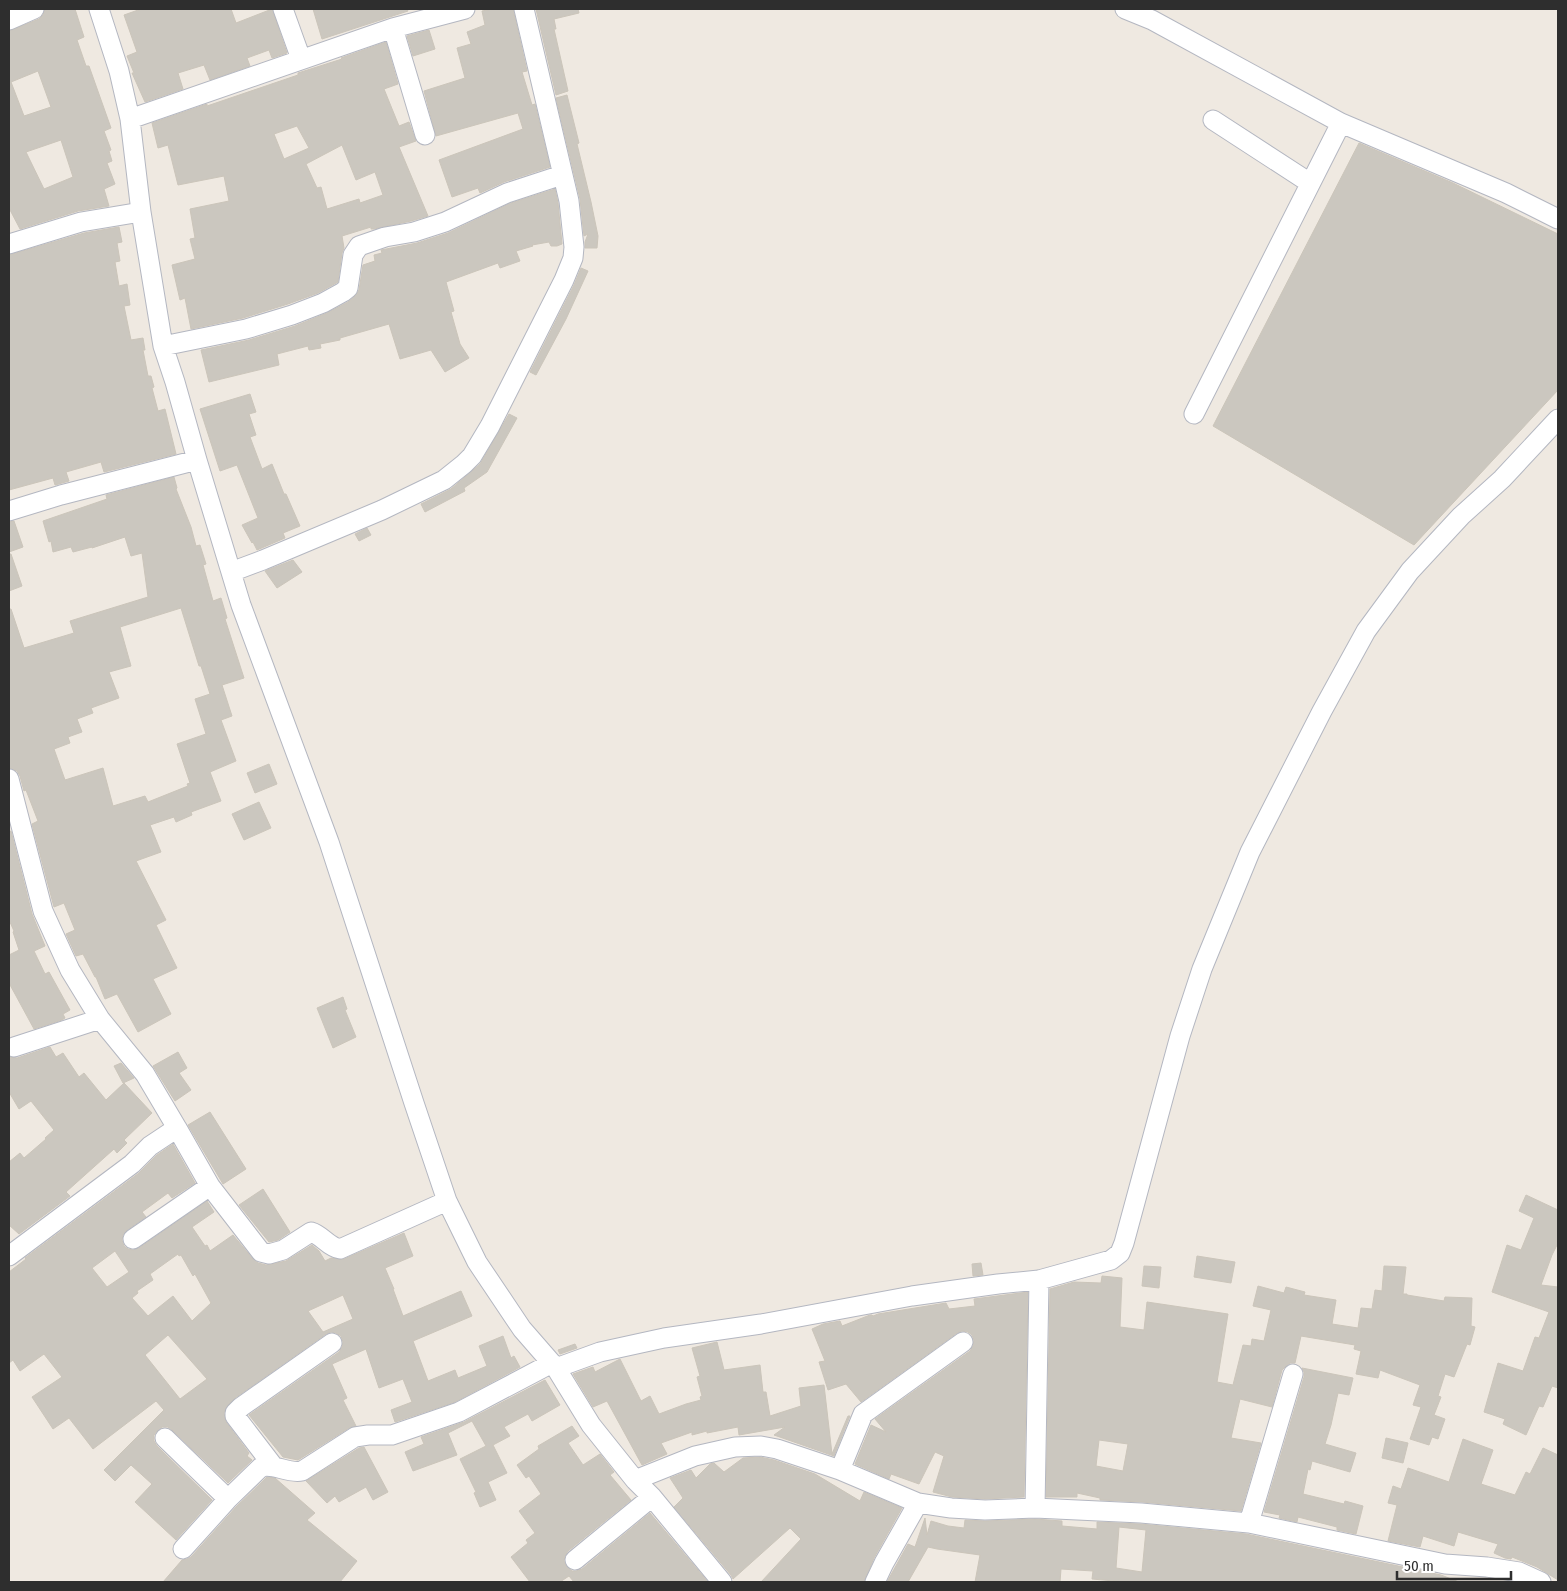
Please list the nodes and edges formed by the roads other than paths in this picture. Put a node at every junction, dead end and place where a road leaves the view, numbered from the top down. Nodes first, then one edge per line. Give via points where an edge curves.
1 (34, 9) edge
2 (98, 9) edge
3 (283, 9) edge
4 (464, 9) edge
5 (524, 9) edge
6 (1125, 9) edge
7 (9, 20) edge
8 (393, 28) junction
9 (301, 59) junction
10 (130, 119) junction
11 (1213, 120) dead end
12 (1341, 123) junction
13 (425, 135) dead end
14 (562, 175) junction
15 (1310, 183) junction
16 (141, 212) junction
17 (1558, 219) edge
18 (9, 244) edge
19 (163, 346) junction
20 (1194, 414) dead end
21 (1558, 419) edge
22 (197, 460) junction
23 (9, 512) edge
24 (231, 572) junction
25 (9, 779) edge
26 (100, 1018) junction
27 (14, 1047) dead end
28 (177, 1128) junction
29 (210, 1186) junction
30 (448, 1201) junction
31 (132, 1239) dead end
32 (9, 1256) edge
33 (1039, 1280) junction
34 (963, 1342) dead end
35 (332, 1343) dead end
36 (554, 1366) junction
37 (1293, 1374) dead end
38 (165, 1438) dead end
39 (274, 1467) junction
40 (840, 1470) junction
41 (635, 1480) junction
42 (652, 1497) junction
43 (228, 1499) junction
44 (918, 1503) junction
45 (1035, 1508) junction
46 (1249, 1523) junction
47 (183, 1549) dead end
48 (575, 1560) dead end
49 (722, 1582) edge
50 (875, 1582) edge
51 (1541, 1582) edge

1 - 7 street
2 - 10 street via 119,71
3 - 9 street
4 - 8 street
5 - 14 street
6 - 12 street via 1161,25
8 - 9 street
8 - 13 street
9 - 10 street
10 - 16 street
11 - 15 street
12 - 15 street
12 - 17 street via 1506,193
14 - 19 street via 508,193 446,222 359,246 353,255 348,288 323,303 246,329
14 - 24 street via 569,201 573,258 472,456 444,480
15 - 20 street
16 - 18 street via 81,222
16 - 19 street
19 - 22 street
21 - 33 street via 1410,571 1366,631 1322,711 1250,852 1202,969 1180,1036 1120,1253 1111,1260
22 - 23 street via 61,495
22 - 24 street
24 - 30 street via 329,842
25 - 26 street via 43,911 70,970
26 - 27 street
26 - 28 street via 145,1074
28 - 29 street
28 - 32 street
29 - 30 street via 261,1252 269,1254 284,1250 311,1232 340,1250
29 - 31 street
30 - 36 street via 477,1262 522,1329
33 - 36 street via 912,1296 664,1338
33 - 45 street
34 - 40 street via 863,1414
35 - 39 street via 235,1413
36 - 39 street via 459,1412 392,1435 362,1435 302,1471 294,1473
36 - 41 street via 590,1425
37 - 46 street
38 - 43 street
39 - 43 street via 262,1467
40 - 41 street via 778,1449 735,1447 695,1456
40 - 44 street
41 - 42 street
42 - 48 street
42 - 49 street
43 - 47 street
44 - 45 street via 985,1510
44 - 50 street
45 - 46 street
46 - 51 street via 1445,1564 1519,1572

